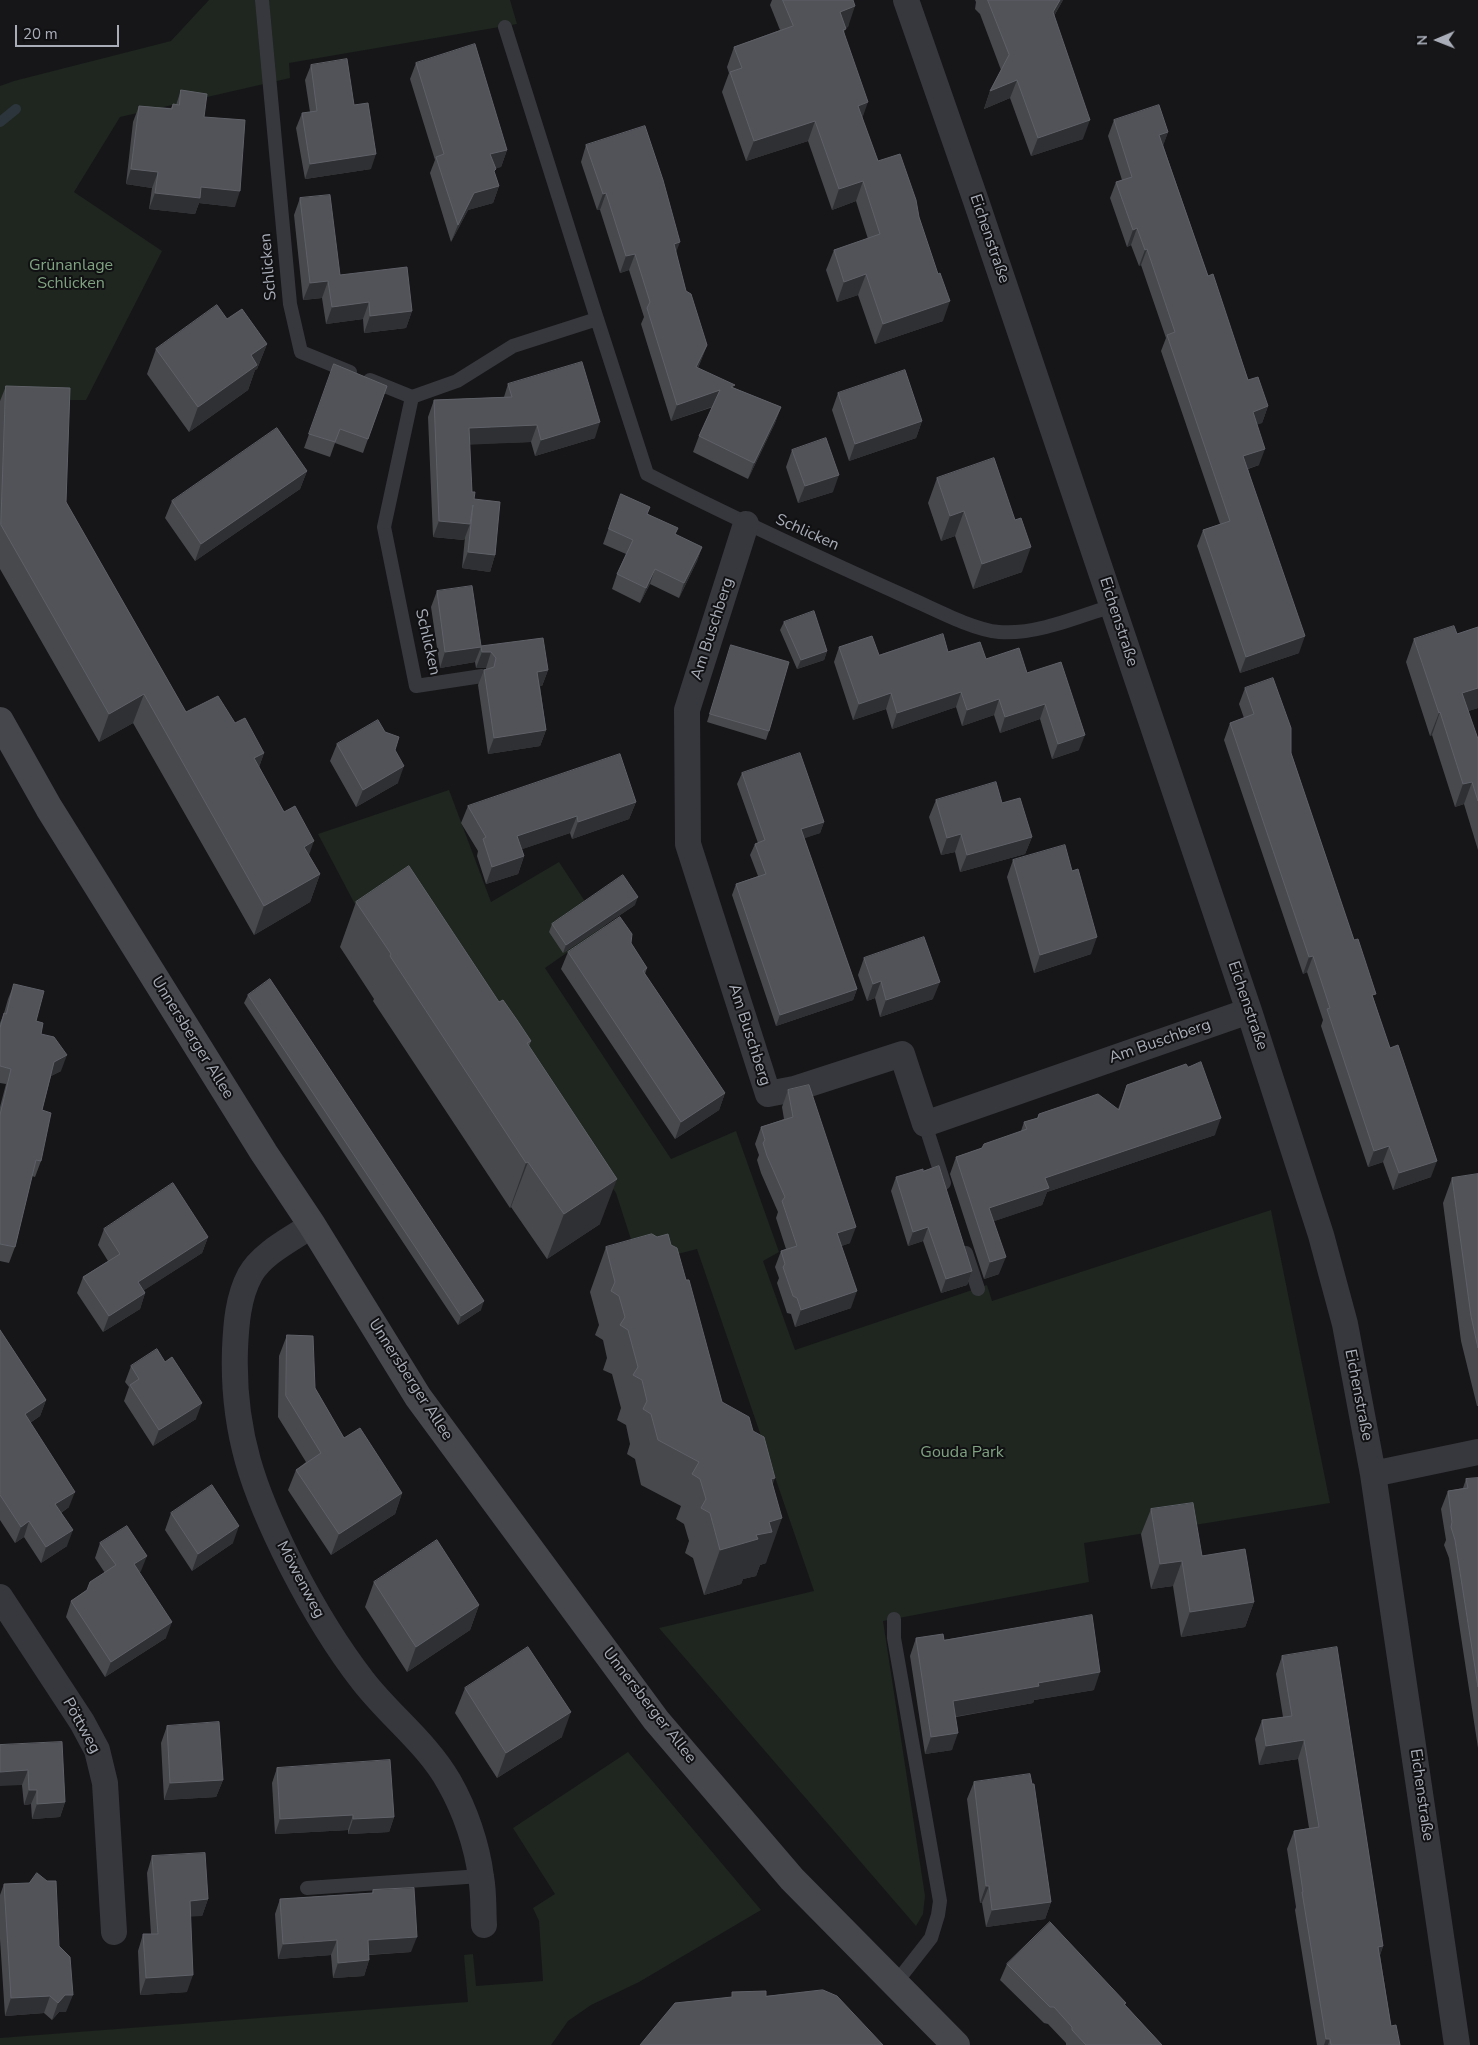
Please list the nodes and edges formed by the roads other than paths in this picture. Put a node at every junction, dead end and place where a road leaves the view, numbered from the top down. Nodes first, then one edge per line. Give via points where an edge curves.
1 (262, 0) edge
2 (906, 0) edge
3 (505, 26) dead end
4 (597, 319) junction
5 (412, 398) junction
6 (746, 524) junction
7 (1112, 606) junction
8 (482, 676) edge
9 (0, 721) edge
10 (1249, 1011) junction
11 (924, 1124) junction
12 (948, 1197) edge
13 (312, 1225) junction
14 (963, 1243) edge
15 (978, 1289) dead end
16 (1478, 1452) edge
17 (1373, 1474) junction
18 (0, 1597) edge
19 (894, 1619) dead end
20 (481, 1876) junction
21 (307, 1888) dead end
22 (484, 1925) dead end
23 (114, 1932) dead end
24 (895, 1984) junction
25 (956, 2045) edge
26 (1457, 2045) edge

1 - 5 lane, Schlicken via 290,304 301,352
2 - 7 street, Eichenstraße
3 - 4 lane, Schlicken
4 - 5 lane via 512,346 458,381
4 - 6 lane, Schlicken via 647,474
5 - 8 lane, Schlicken via 384,527 416,686
6 - 7 lane, Schlicken via 973,625 998,632 1023,632
6 - 11 street, Am Buschberg via 687,710 688,844 768,1094 794,1089 902,1054
7 - 10 street, Eichenstraße
9 - 13 main road, Unnersberger Allee via 49,808
10 - 11 street, Am Buschberg
10 - 17 street, Eichenstraße via 1321,1235 1345,1324
11 - 12 lane
13 - 20 street, Möwenweg via 257,1264 242,1296 236,1327 235,1361 238,1416 248,1467 273,1529 328,1632 364,1682 448,1780 464,1814
13 - 24 main road, Unnersberger Allee via 418,1397 656,1720 792,1879
14 - 15 lane
16 - 17 street
17 - 26 street, Eichenstraße
18 - 23 street, Pöttweg via 97,1750 105,1783
19 - 24 lane via 894,1638 940,1900 931,1938
20 - 21 lane
20 - 22 street, Möwenweg
24 - 25 main road, Unnersberger Allee

